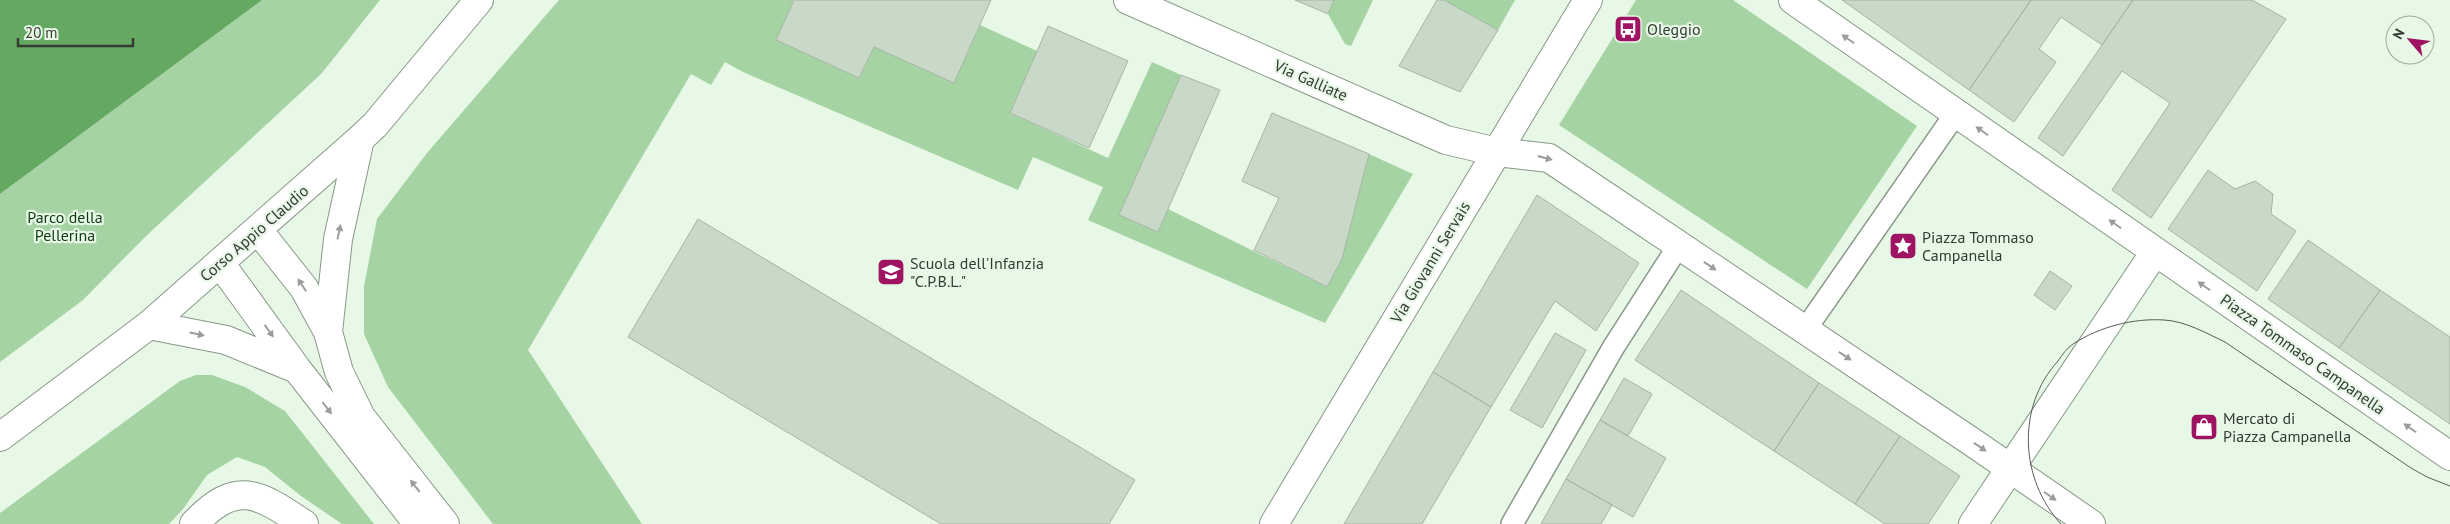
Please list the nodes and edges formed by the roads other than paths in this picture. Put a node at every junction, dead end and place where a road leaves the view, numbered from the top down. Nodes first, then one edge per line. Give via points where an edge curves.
1 (479, 0) edge
2 (1128, 0) edge
3 (1588, 0) edge
4 (1793, 0) edge
5 (1956, 113) junction
6 (360, 139) junction
7 (1497, 152) junction
8 (258, 230) junction
9 (1679, 245) junction
10 (2155, 252) junction
11 (220, 263) junction
12 (149, 325) junction
13 (1806, 330) junction
14 (328, 332) junction
15 (297, 369) junction
16 (0, 437) edge
17 (2450, 456) edge
18 (2010, 468) junction
19 (194, 524) edge
20 (304, 524) edge
21 (418, 524) edge
22 (445, 524) edge
23 (1274, 524) edge
24 (1512, 524) edge
25 (1973, 524) edge
26 (2091, 524) edge

1 - 6 street, Corso Appio Claudio
2 - 7 street, Via Galliate via 1446,140
3 - 7 street, Via Giovanni Servais
5 -> 4 street, Piazza Tommaso Campanella
10 -> 5 street, Piazza Tommaso Campanella
5 - 13 lane
6 - 8 street, Corso Appio Claudio
14 -> 6 street via 338,239
7 -> 9 street via 1548,158
7 - 23 street, Via Giovanni Servais
8 - 11 street, Corso Appio Claudio
14 -> 8 street via 304,288
9 -> 13 street
9 - 24 lane via 1613,348
17 -> 10 street, Piazza Tommaso Campanella
10 - 18 street
11 - 12 street, Corso Appio Claudio
11 -> 15 street
12 -> 15 street via 226,340
12 - 16 street, Corso Appio Claudio
13 -> 18 street
22 -> 14 street via 361,417 339,372
15 -> 21 street
18 - 25 street
18 -> 26 street
19 - 20 street via 230,496 253,494

